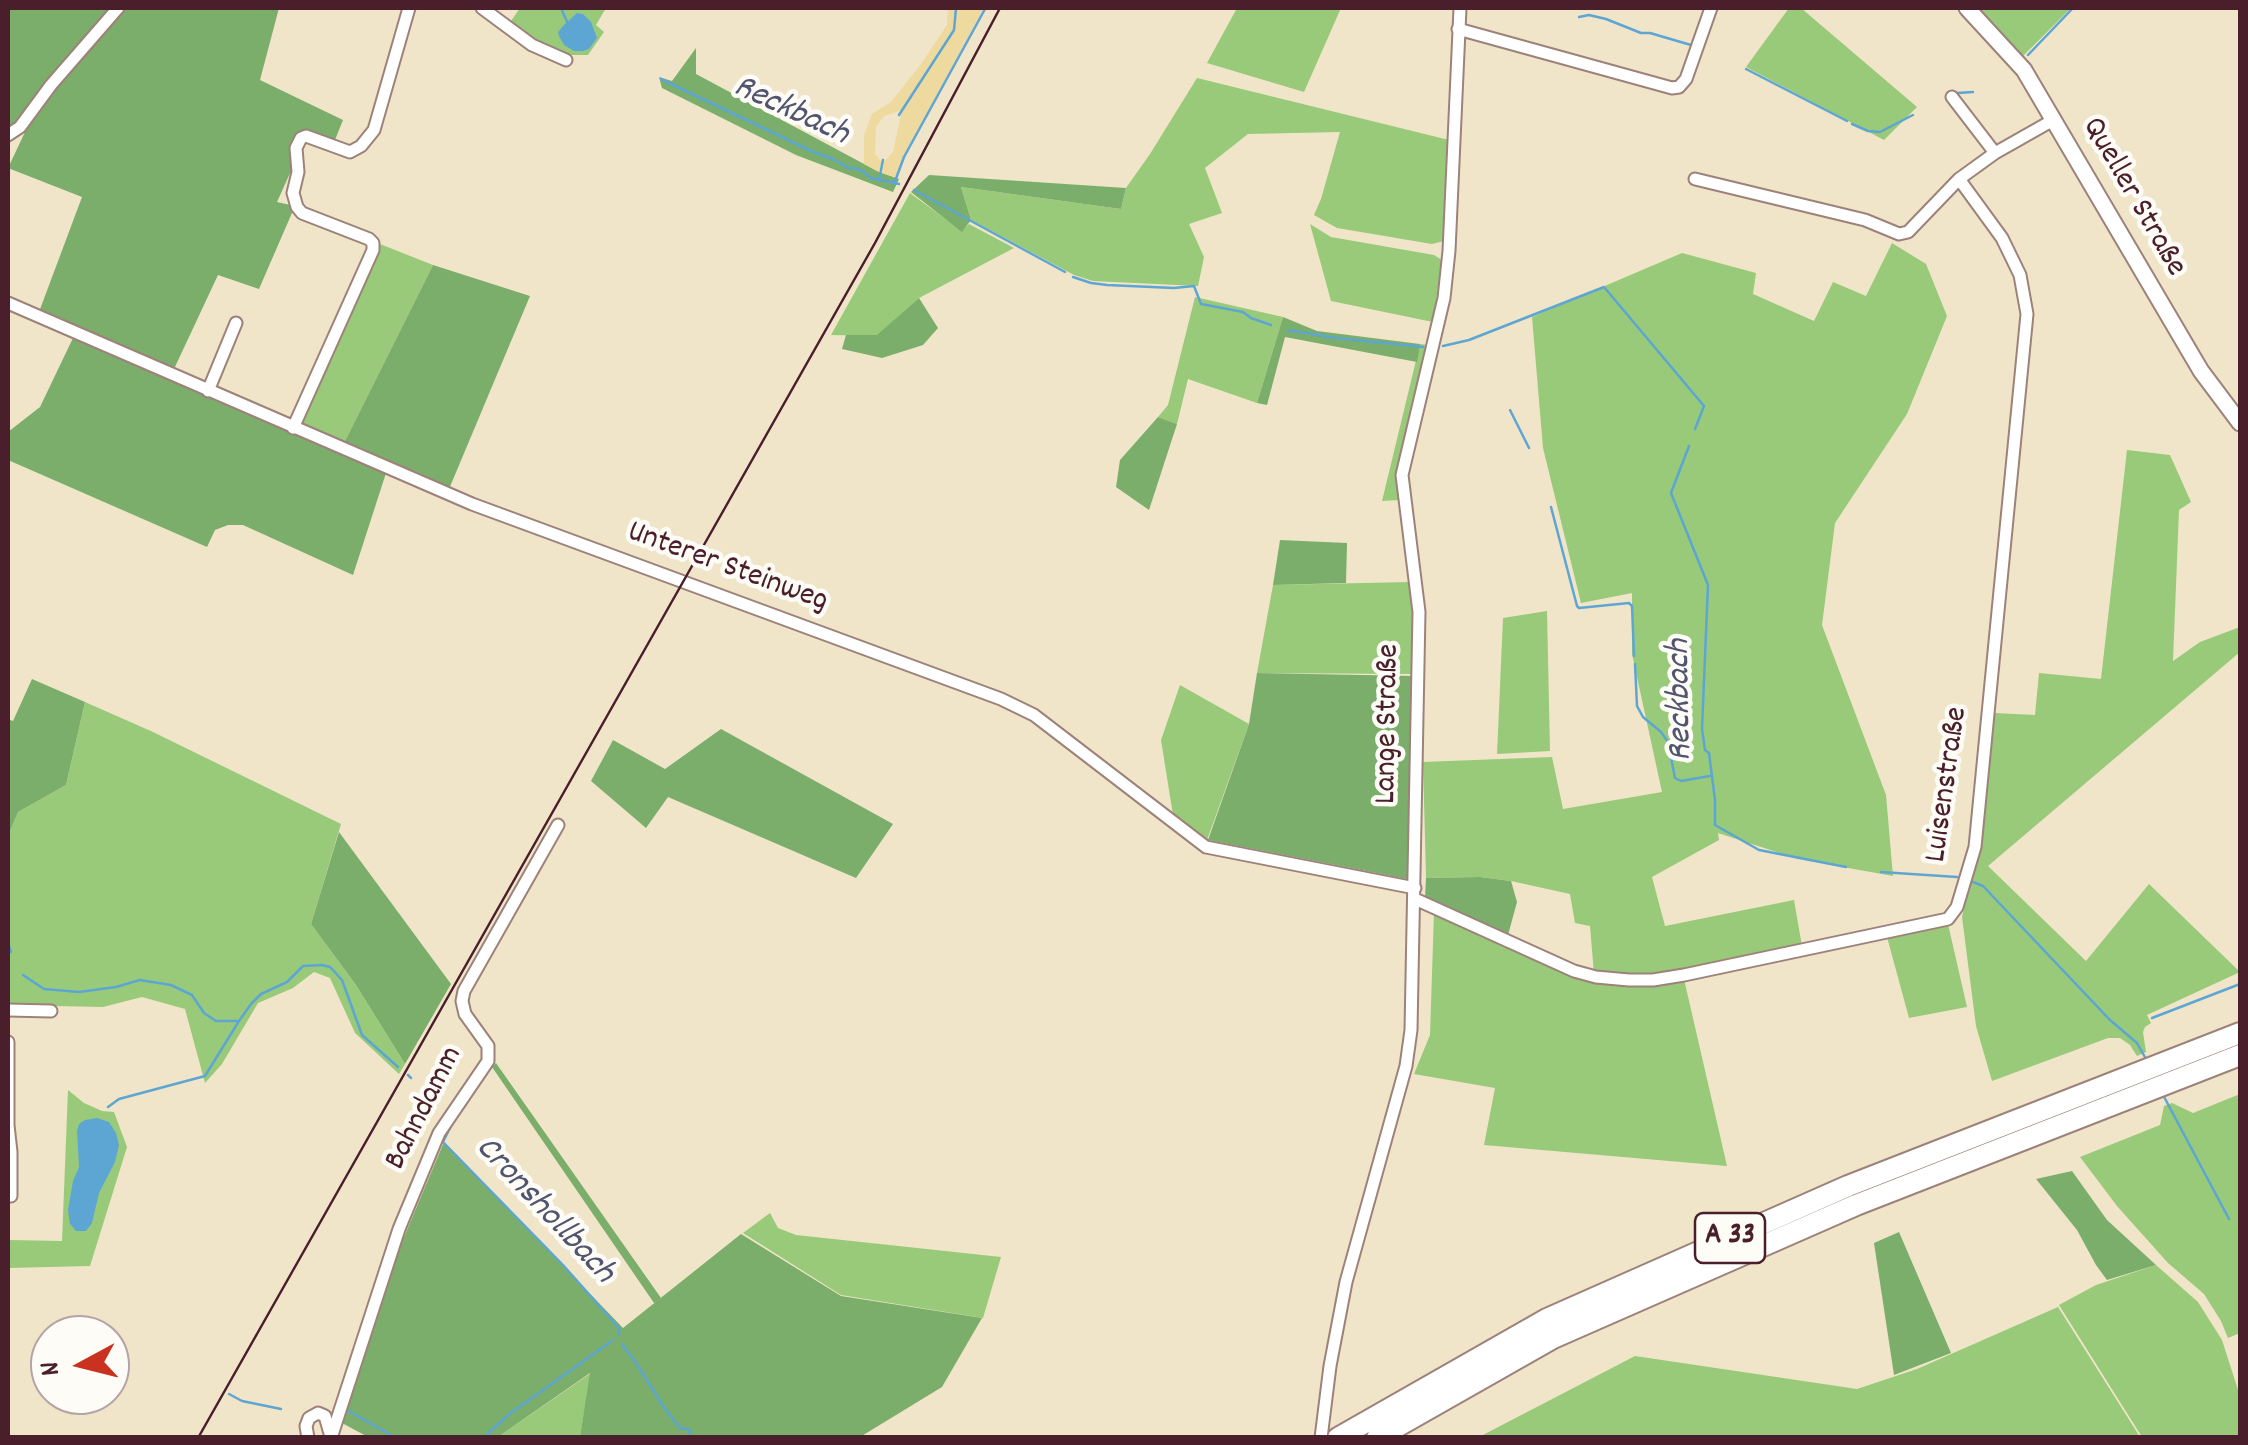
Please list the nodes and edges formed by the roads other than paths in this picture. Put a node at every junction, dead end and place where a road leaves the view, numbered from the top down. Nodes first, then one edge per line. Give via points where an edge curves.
1 (118, 8) edge
2 (409, 8) edge
3 (482, 8) edge
4 (1460, 8) edge
5 (1708, 8) edge
6 (1967, 8) edge
7 (1458, 29) junction
8 (566, 60) dead end
9 (1952, 97) dead end
10 (2055, 119) junction
11 (8, 135) edge
12 (1995, 153) junction
13 (1694, 179) dead end
14 (1959, 179) junction
15 (8, 303) edge
16 (236, 323) dead end
17 (208, 391) junction
18 (2240, 423) edge
19 (293, 428) junction
20 (558, 825) dead end
21 (1415, 893) junction
22 (8, 1010) edge
23 (51, 1011) dead end
24 (2240, 1033) edge
25 (8, 1042) edge
26 (2240, 1055) edge
27 (2165, 1074) junction
28 (8, 1078) edge
29 (2143, 1082) junction
30 (8, 1196) edge
31 (331, 1437) edge
32 (308, 1438) edge
33 (1320, 1438) edge
34 (1338, 1438) edge
35 (1378, 1438) edge

1 - 11 street
2 - 19 street via 374,130 354,152 306,136 296,148 297,207 369,238 373,250
3 - 8 street via 532,45
4 - 7 street, Lange Straße
5 - 7 street via 1686,79 1672,88
6 - 10 street, Queller Straße via 2024,70
7 - 21 street, Lange Straße via 1444,298 1402,475 1419,612
9 - 12 street
10 - 12 street
10 - 18 street, Queller Straße via 2200,372
12 - 14 street
13 - 14 street via 1899,234
14 - 21 street, Luisenstraße via 2002,238 2020,275 2027,314 1975,848 1948,920 1629,980 1574,971
15 - 17 street, Unterer Steinweg
16 - 17 street
17 - 19 street, Unterer Steinweg
19 - 21 street, Unterer Steinweg via 472,504 1001,698 1034,715 1206,847
20 - 31 street, Bahndamm via 464,991 464,1014 488,1046 488,1061 439,1133 399,1229
21 - 33 street, Lange Straße via 1406,1066 1346,1282
22 - 23 street
24 - 27 highway, A 33
25 - 28 street
26 - 27 highway, A 33
27 - 29 highway, A 33
28 - 30 street
29 - 34 highway, A 33 via 1848,1186 1547,1319
29 - 35 highway, A 33 via 1553,1338
31 - 32 street, Bahndamm via 318,1413 309,1418

